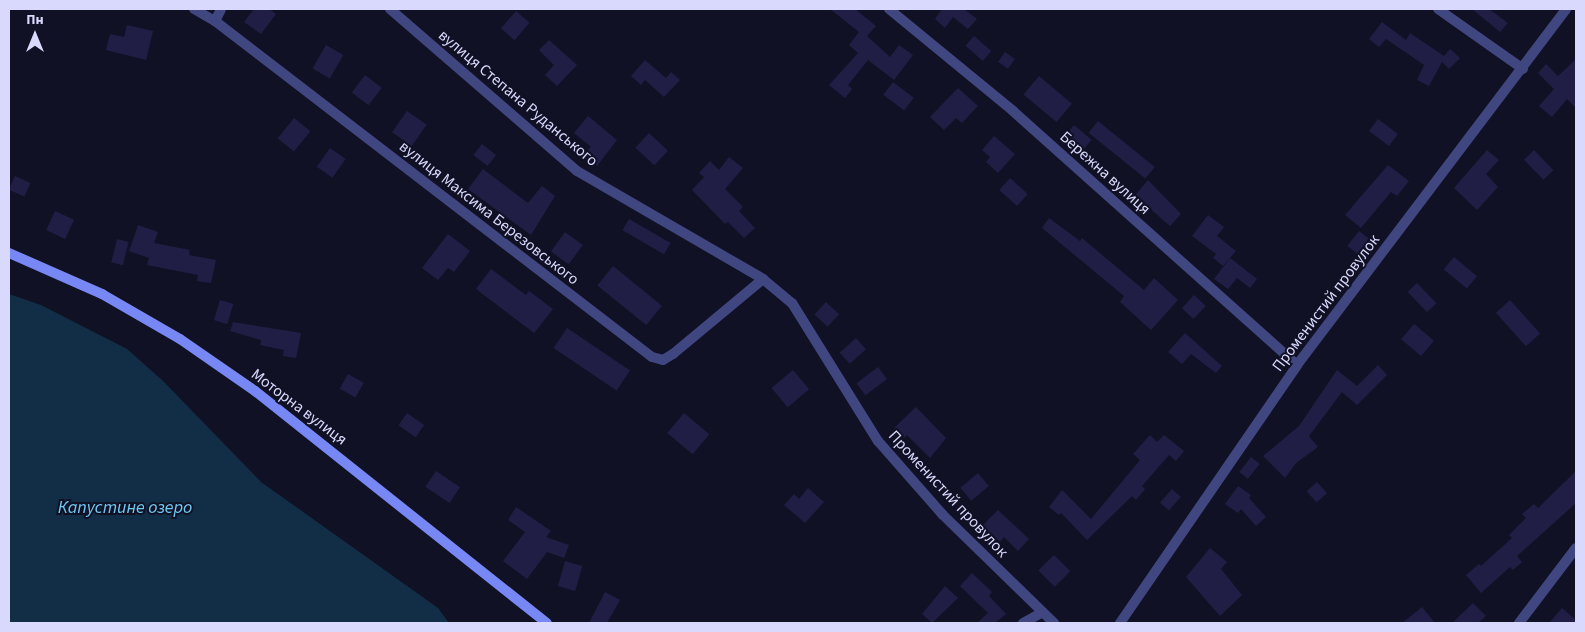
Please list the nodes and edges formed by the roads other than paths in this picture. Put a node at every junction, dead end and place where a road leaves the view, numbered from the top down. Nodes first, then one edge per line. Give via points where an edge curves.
1 (194, 9) edge
2 (221, 9) edge
3 (390, 9) edge
4 (889, 9) edge
5 (1438, 9) edge
6 (1566, 9) edge
7 (215, 21) junction
8 (1522, 69) junction
9 (9, 253) edge
10 (763, 279) junction
11 (1297, 365) junction
12 (1576, 548) edge
13 (1041, 613) junction
14 (547, 623) edge
15 (1023, 623) edge
16 (1054, 623) edge
17 (1120, 623) edge
18 (1519, 623) edge

1 - 7 street, вулиця Максима Березовського
2 - 7 street
3 - 10 street, вулиця Степана Руданського via 577,171
4 - 11 street, Бережна вулиця via 1012,111
5 - 8 street
6 - 8 street, Променистий провулок
7 - 10 street, вулиця Максима Березовського via 652,357 663,360 673,354
8 - 11 street, Променистий провулок
9 - 14 street, Моторна вулиця via 102,294 180,339 255,391
10 - 13 street, Променистий провулок via 792,303 878,441 943,515
11 - 17 street, Променистий провулок
12 - 18 street
13 - 15 street
13 - 16 street, Променистий провулок

